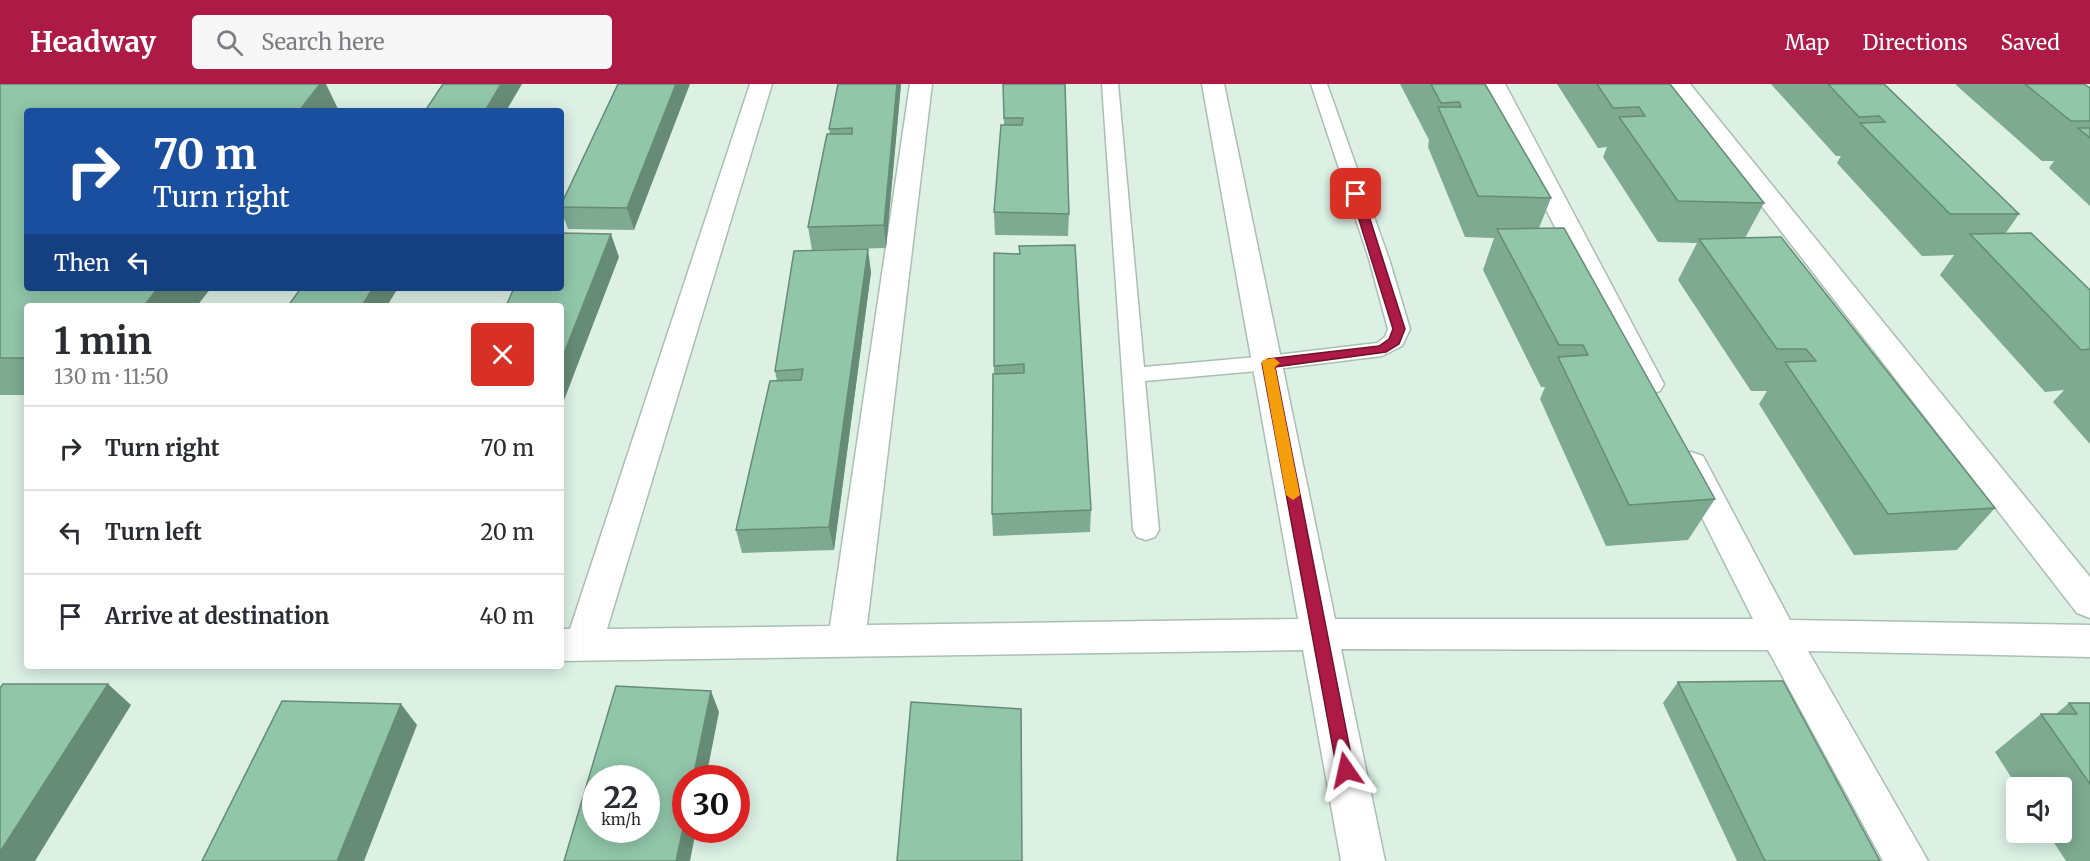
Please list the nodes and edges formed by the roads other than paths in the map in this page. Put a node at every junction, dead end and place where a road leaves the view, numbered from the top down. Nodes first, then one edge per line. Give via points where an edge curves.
1 (761, 84) edge
2 (921, 84) edge
3 (1110, 84) edge
4 (1213, 84) edge
5 (1319, 84) edge
6 (1494, 84) edge
7 (1678, 84) edge
8 (1268, 363) junction
9 (1133, 375) junction
10 (1146, 530) dead end
11 (2090, 603) edge
12 (1320, 634) junction
13 (1779, 634) junction
14 (846, 641) junction
15 (2090, 641) edge
16 (572, 645) edge
17 (1363, 861) edge
18 (1906, 861) edge

1 - 16 street
2 - 14 street
3 - 9 lane
4 - 8 street
5 - 8 lane via 1399,329 1394,341 1382,349
6 - 13 street
7 - 11 street
8 - 9 lane
8 - 12 street
9 - 10 lane
12 - 13 street
12 - 14 street
12 - 17 street
13 - 15 street
13 - 18 street
14 - 16 street

